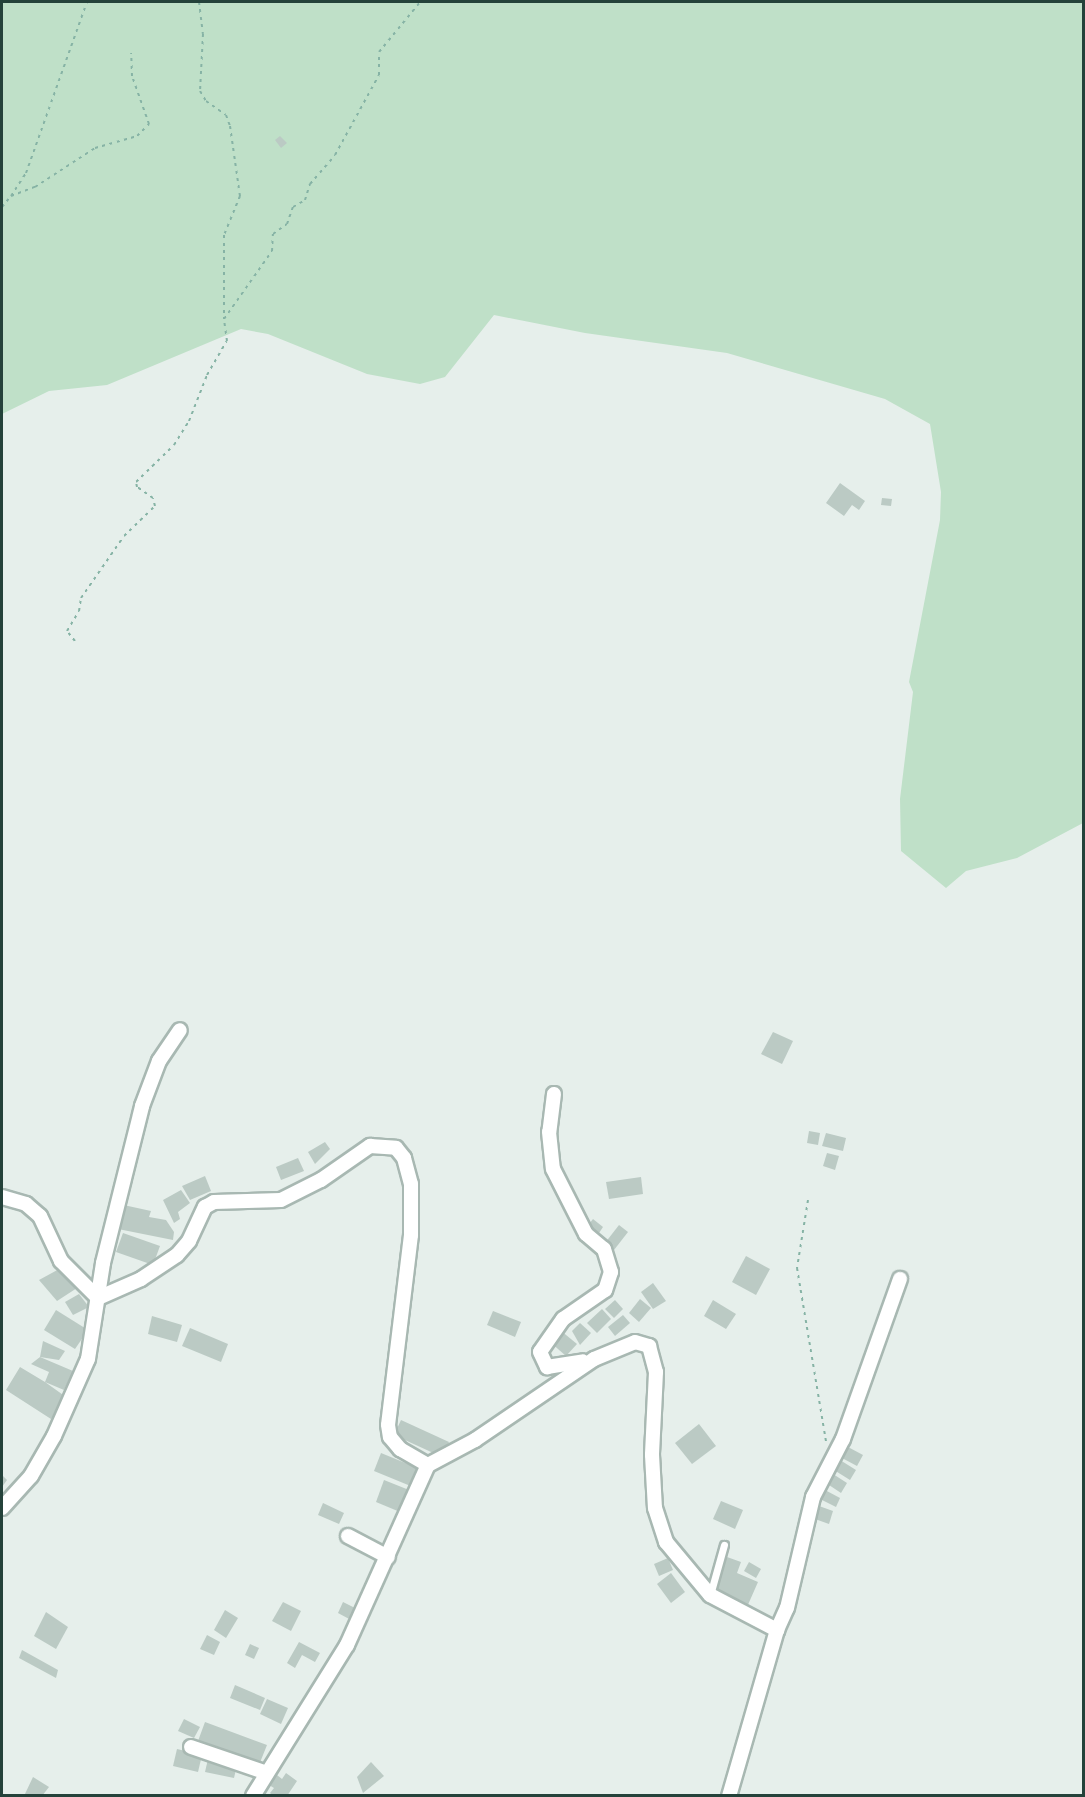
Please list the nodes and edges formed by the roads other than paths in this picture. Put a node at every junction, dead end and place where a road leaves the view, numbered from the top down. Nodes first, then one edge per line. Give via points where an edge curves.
1 (180, 1030) dead end
2 (554, 1094) dead end
3 (2, 1197) edge
4 (900, 1279) dead end
5 (98, 1298) junction
6 (594, 1359) junction
7 (428, 1465) junction
8 (2, 1508) edge
9 (348, 1536) dead end
10 (724, 1545) dead end
11 (388, 1557) junction
12 (710, 1595) junction
13 (777, 1630) junction
14 (191, 1747) dead end
15 (267, 1773) junction
16 (253, 1796) edge
17 (729, 1796) edge

1 - 5 street via 159,1061 142,1106
2 - 6 street via 549,1132 553,1169 586,1234 604,1249 611,1272 605,1290 550,1332 541,1345 541,1359 547,1367 556,1367
3 - 5 street via 26,1204 40,1216 62,1261
4 - 13 street via 843,1439 813,1497 787,1608
5 - 7 street via 141,1279 177,1255 189,1241 205,1208 214,1202 281,1200 321,1180 370,1146 396,1148 404,1158 411,1184 411,1235 388,1425 390,1437 400,1449
5 - 8 street via 88,1359 54,1436 31,1476
6 - 7 street via 475,1440
6 - 12 street via 635,1341 651,1349 656,1372 652,1455 655,1508 666,1542
7 - 11 street
9 - 11 street
10 - 12 lane
11 - 15 street via 346,1645
12 - 13 street
13 - 17 street
14 - 15 street
15 - 16 street

